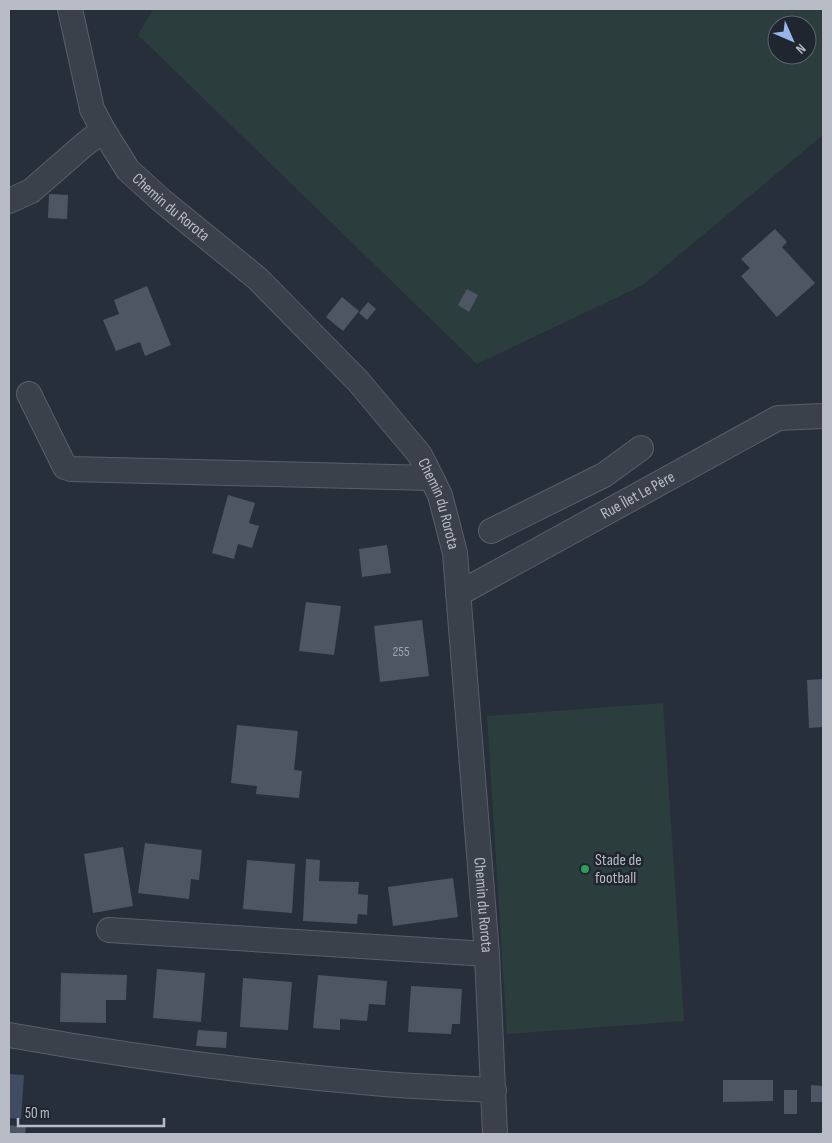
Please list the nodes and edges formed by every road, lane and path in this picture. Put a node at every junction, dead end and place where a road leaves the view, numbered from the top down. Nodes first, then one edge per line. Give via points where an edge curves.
1 (70, 9) edge
2 (103, 130) junction
3 (9, 201) edge
4 (29, 394) dead end
5 (823, 416) edge
6 (641, 448) dead end
7 (604, 475) junction
8 (431, 478) junction
9 (570, 492) junction
10 (618, 506) junction
11 (583, 526) junction
12 (491, 531) dead end
13 (458, 594) junction
14 (109, 930) dead end
15 (487, 954) junction
16 (9, 1035) edge
17 (494, 1090) junction
18 (495, 1134) edge

1 - 2 street, Chemin du Rorota via 92,109
2 - 3 street via 31,191
2 - 8 street, Chemin du Rorota via 128,170 258,279 358,381 420,456
4 - 8 street via 62,461 71,469
5 - 10 street, Rue Îlet Le Père via 778,418
6 - 7 street
7 - 9 street
7 - 10 street
8 - 13 street, Chemin du Rorota via 440,495 455,554
9 - 11 street
9 - 12 street
10 - 11 street, Rue Îlet Le Père
11 - 13 street, Rue Îlet Le Père
13 - 15 street, Chemin du Rorota
14 - 15 street
15 - 17 street, Chemin du Rorota
16 - 17 street via 222,1068 384,1084
17 - 18 street, Chemin du Rorota

